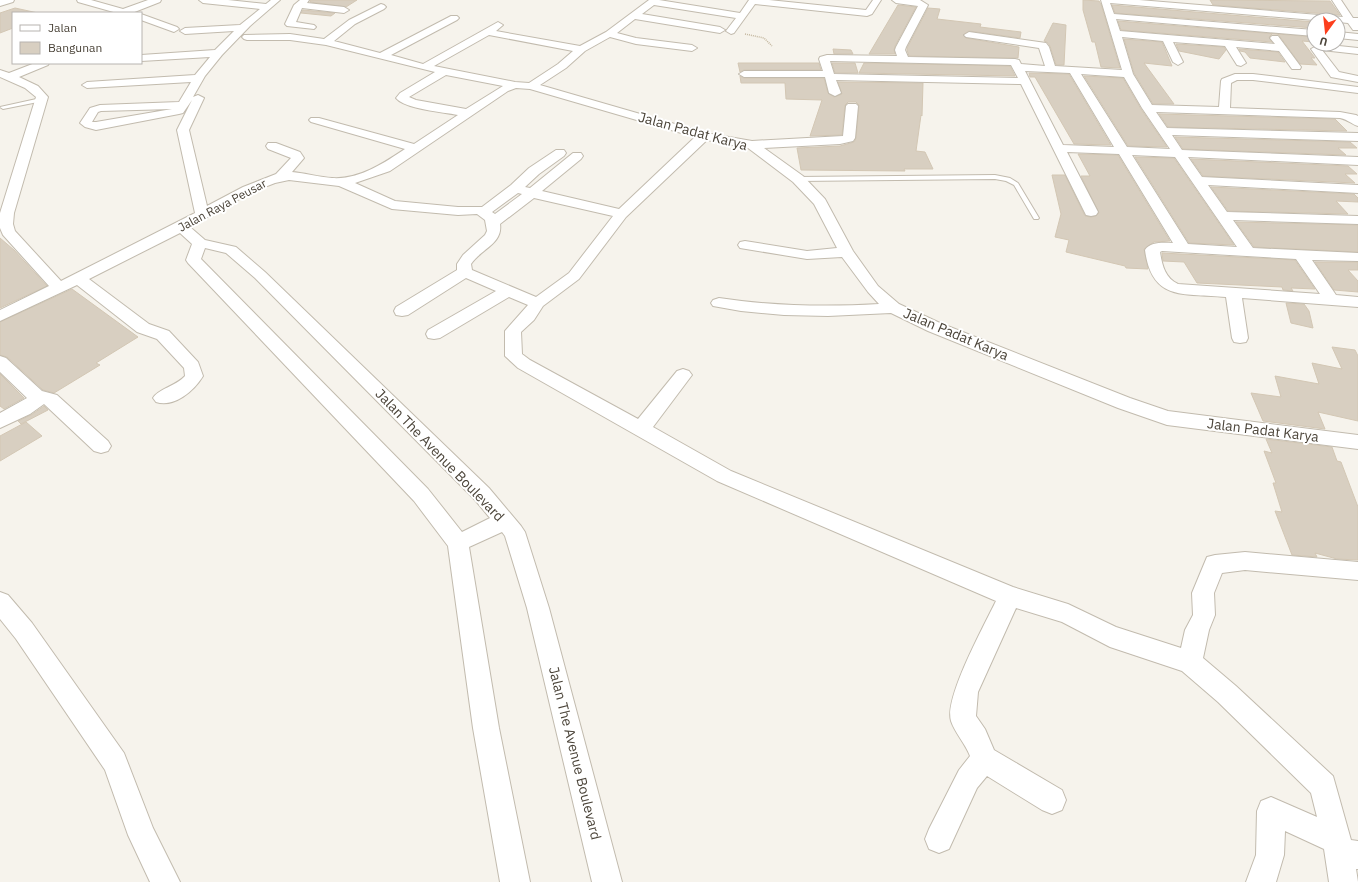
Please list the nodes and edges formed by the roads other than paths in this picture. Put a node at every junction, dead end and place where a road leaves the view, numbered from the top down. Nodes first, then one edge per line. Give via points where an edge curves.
1 (10, 0) edge
2 (81, 0) edge
3 (105, 0) edge
4 (157, 0) edge
5 (202, 0) edge
6 (276, 0) edge
7 (287, 0) edge
8 (877, 0) edge
9 (896, 0) edge
10 (1106, 0) edge
11 (654, 1) edge
12 (1128, 1) edge
13 (302, 2) edge
14 (0, 3) edge
15 (94, 4) junction
16 (1338, 4) edge
17 (1325, 5) dead end
18 (1352, 5) dead end
19 (268, 7) junction
20 (381, 7) dead end
21 (344, 10) dead end
22 (125, 12) edge
23 (742, 16) junction
24 (1110, 16) junction
25 (142, 17) edge
26 (454, 18) dead end
27 (631, 18) junction
28 (1354, 21) edge
29 (498, 25) dead end
30 (311, 27) dead end
31 (174, 29) dead end
32 (720, 30) dead end
33 (1270, 30) junction
34 (1358, 30) edge
35 (241, 31) junction
36 (488, 32) junction
37 (731, 32) road end
38 (1306, 33) edge
39 (609, 34) junction
40 (1116, 34) junction
41 (969, 35) dead end
42 (1346, 36) edge
43 (1358, 37) edge
44 (1167, 39) junction
45 (326, 42) junction
46 (657, 44) junction
47 (1229, 44) junction
48 (1285, 46) junction
49 (692, 48) dead end
50 (581, 49) junction
51 (1358, 51) edge
52 (218, 54) junction
53 (382, 56) junction
54 (142, 58) edge
55 (904, 60) junction
56 (1178, 62) dead end
57 (1241, 63) dead end
58 (41, 64) edge
59 (424, 67) junction
60 (1296, 67) dead end
61 (1018, 68) junction
62 (1051, 69) junction
63 (1074, 70) junction
64 (445, 71) junction
65 (744, 74) dead end
66 (1128, 74) junction
67 (5, 75) edge
68 (829, 75) junction
69 (198, 78) junction
70 (1358, 79) edge
71 (1024, 81) junction
72 (87, 85) dead end
73 (514, 86) junction
74 (531, 86) junction
75 (1358, 90) edge
76 (835, 93) dead end
77 (1338, 97) junction
78 (41, 100) junction
79 (183, 105) junction
80 (3, 106) dead end
81 (852, 106) dead end
82 (1148, 108) junction
83 (1224, 110) junction
84 (466, 113) junction
85 (1355, 119) edge
86 (315, 120) dead end
87 (1164, 131) junction
88 (704, 136) junction
89 (1358, 137) edge
90 (752, 145) junction
91 (272, 146) dead end
92 (416, 148) junction
93 (1058, 148) junction
94 (1123, 151) junction
95 (1179, 154) junction
96 (1358, 161) edge
97 (281, 176) junction
98 (798, 179) junction
99 (1198, 181) junction
100 (341, 182) junction
101 (516, 188) junction
102 (1358, 189) edge
103 (532, 193) junction
104 (1092, 212) dead end
105 (621, 214) junction
106 (202, 215) junction
107 (1223, 216) junction
108 (489, 217) junction
109 (1036, 218) dead end
110 (1358, 220) edge
111 (181, 226) junction
112 (200, 243) junction
113 (745, 245) dead end
114 (1184, 249) junction
115 (846, 252) junction
116 (1249, 252) junction
117 (1301, 255) junction
118 (1358, 257) edge
119 (465, 272) junction
120 (78, 278) junction
121 (59, 288) junction
122 (507, 291) junction
123 (1233, 293) junction
124 (1332, 300) junction
125 (1358, 302) edge
126 (537, 303) junction
127 (719, 304) dead end
128 (893, 308) junction
129 (402, 311) dead end
130 (0, 316) edge
131 (434, 334) dead end
132 (1240, 338) dead end
133 (0, 362) edge
134 (683, 374) dead end
135 (162, 398) dead end
136 (39, 399) junction
137 (0, 421) edge
138 (641, 429) junction
139 (1358, 442) edge
140 (101, 446) dead end
141 (505, 522) junction
142 (458, 543) junction
143 (1358, 571) edge
144 (1010, 596) junction
145 (0, 602) edge
146 (1190, 662) junction
147 (984, 759) junction
148 (1052, 800) dead end
149 (939, 839) dead end
150 (1345, 850) edge
151 (165, 882) edge
152 (515, 882) edge
153 (607, 882) edge
154 (1261, 882) edge
155 (1344, 882) edge

1 - 14 street
2 - 15 street
3 - 15 street
4 - 22 street
5 - 19 street
6 - 19 street
7 - 35 street
8 - 23 street via 866,13 753,1
9 - 55 street via 923,5 901,47
10 - 12 street
10 - 24 street
11 - 23 street
11 - 27 street
12 - 28 street
13 - 21 street
13 - 30 street via 290,24
15 - 22 street
16 - 17 street
16 - 18 street
16 - 28 street
19 - 35 street
20 - 45 street via 352,22
23 - 37 street
24 - 33 street
24 - 40 street
25 - 31 street
26 - 53 street
27 - 32 street
27 - 39 street
27 - 46 street via 672,28
28 - 34 street
29 - 36 street
33 - 38 street
33 - 48 street
35 - 45 street
35 - 52 street
35 - 106 street via 208,78 183,130
36 - 50 street
36 - 59 street
39 - 46 street
39 - 50 street
40 - 44 street
40 - 66 street
41 - 62 street via 1042,45
42 - 43 street
44 - 47 street
44 - 56 street
45 - 53 street
46 - 49 street
47 - 48 street
47 - 57 street
48 - 60 street
50 - 74 street via 562,66
51 - 70 street via 1320,47 1316,49 1335,75
52 - 54 street
52 - 69 street
53 - 59 street
55 - 61 street via 1015,62
55 - 68 street via 827,58 824,59
58 - 67 street
59 - 64 street
61 - 62 street
61 - 71 street
62 - 63 street
63 - 66 street
63 - 94 street
64 - 73 street
64 - 84 street via 402,98
65 - 68 street
66 - 82 street
67 - 78 street via 39,92
68 - 71 street
68 - 76 street
69 - 72 street
69 - 79 street
71 - 93 street
73 - 74 street, Jalan Raya Peusar
73 - 84 street, Jalan Raya Peusar via 504,89
74 - 88 street, Jalan Padat Karya
75 - 77 street
77 - 83 street via 1253,77 1236,77 1226,81
77 - 85 street
78 - 80 lane
78 - 121 street via 7,213 6,224 8,232
79 - 79 street via 176,112 96,126 86,123 94,110 100,108
81 - 90 street via 850,136 847,139
82 - 83 street
82 - 87 street
83 - 85 street via 1340,115
84 - 92 street, Jalan Raya Peusar
86 - 92 street
87 - 89 street
87 - 95 street
88 - 90 street, Jalan Padat Karya
88 - 105 street via 625,213
90 - 98 street, Jalan Padat Karya
91 - 97 street via 298,158
92 - 100 street, Jalan Raya Peusar via 385,168
93 - 94 street
93 - 104 street
94 - 95 street
94 - 114 street
95 - 96 street
95 - 99 street
97 - 100 street, Jalan Raya Peusar via 299,175
97 - 106 street, Jalan Raya Peusar via 224,201
98 - 109 lane via 1008,179 1016,184
98 - 115 street, Jalan Padat Karya via 820,202
99 - 102 street
99 - 107 street
100 - 108 street via 392,205 458,211 478,210
101 - 103 street
101 - 103 street via 555,156 573,160
101 - 108 street via 495,202
103 - 105 street
103 - 108 street
105 - 126 street via 574,276
106 - 111 street, Jalan Raya Peusar
107 - 110 street
107 - 116 street
108 - 119 street via 494,231 492,237 468,258 464,264
111 - 112 street, Jalan The Avenue Boulevard
111 - 120 street, Jalan Raya Peusar
112 - 141 street, Jalan The Avenue Boulevard via 231,250 260,275 482,494
112 - 142 street via 193,260 421,495
113 - 115 street via 807,255
114 - 116 street
114 - 123 street via 1152,249 1158,272 1166,284 1182,289
115 - 128 street, Jalan Padat Karya via 873,289
116 - 117 street
117 - 118 street
117 - 124 street
119 - 122 street
119 - 129 street
120 - 121 street, Jalan Raya Peusar
120 - 135 street via 143,328 162,335 192,366 194,376 191,381 179,392
121 - 130 street, Jalan Raya Peusar
122 - 126 street
122 - 131 street
123 - 124 street
123 - 132 street
124 - 125 street
126 - 138 street via 513,331 514,356
127 - 128 street via 796,311 847,312
128 - 139 street, Jalan Padat Karya via 934,327 1167,418
133 - 136 street
134 - 138 street
136 - 137 street
136 - 140 street via 44,397 51,400
138 - 144 street via 724,476
141 - 142 street
141 - 153 street, Jalan The Avenue Boulevard via 514,532 538,608
142 - 152 street via 486,728
143 - 146 street via 1245,561 1215,564 1203,593 1204,615 1197,630
144 - 146 street via 1068,614 1110,636
144 - 147 street via 966,692 962,718 976,738
145 - 151 street via 24,631 116,762 142,835
146 - 150 street via 1323,786
147 - 148 street
147 - 149 street via 968,779
150 - 154 street via 1271,811 1270,855
150 - 155 street

